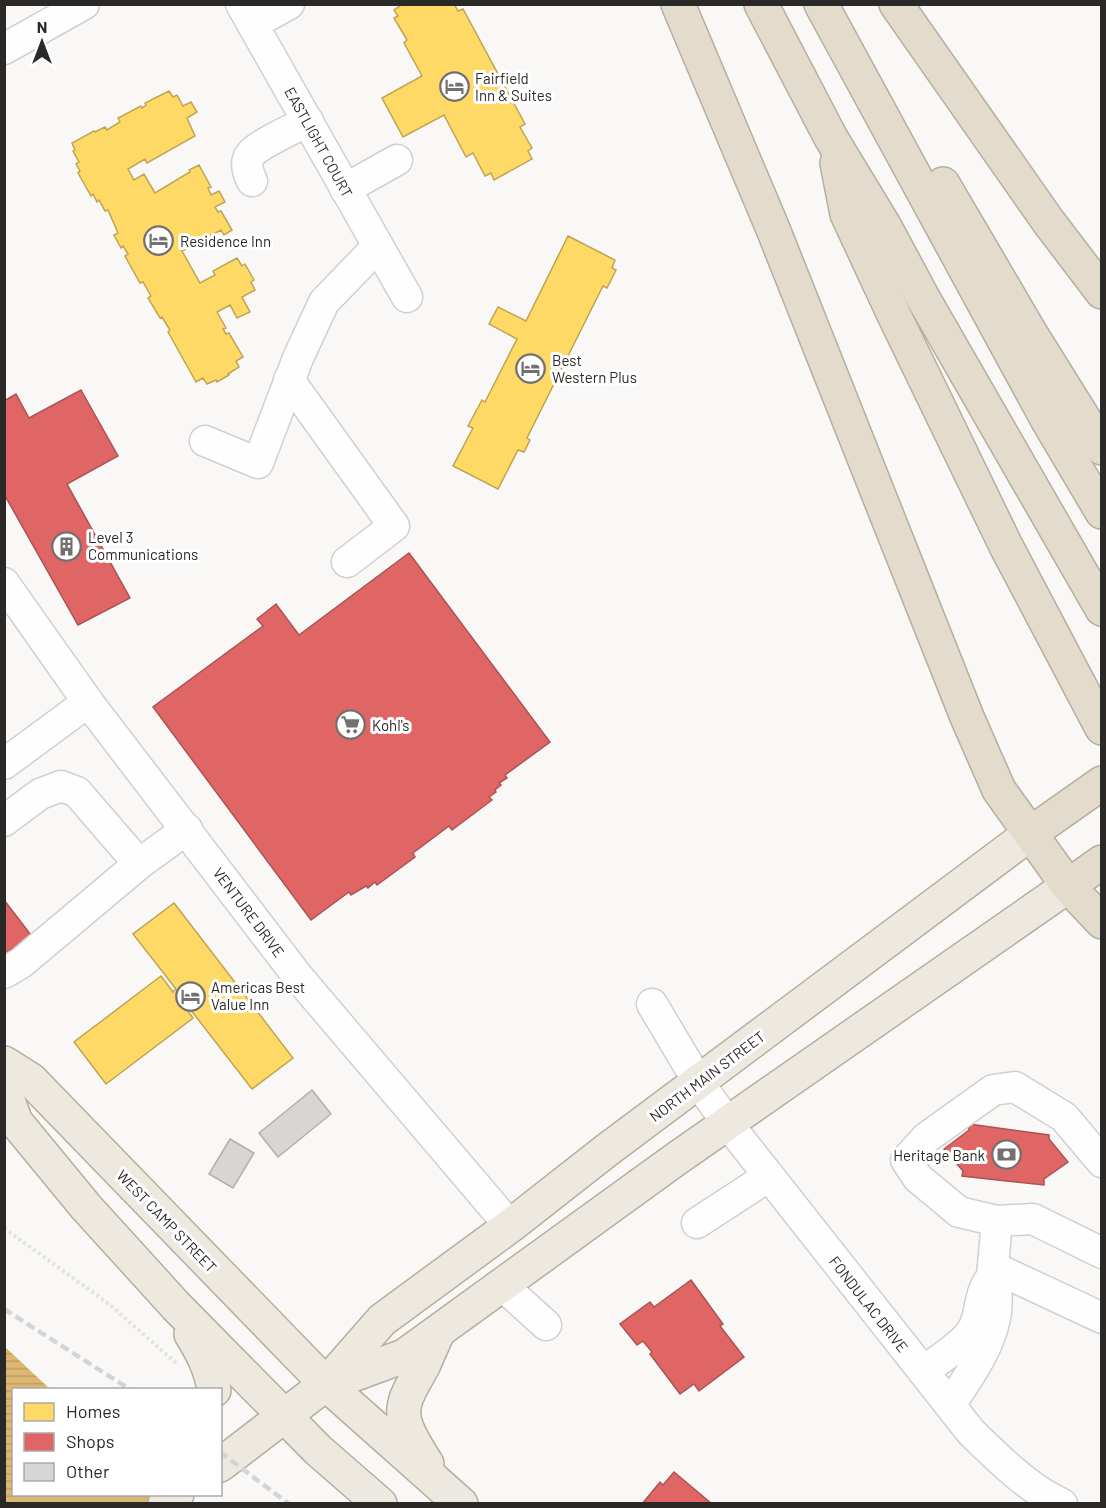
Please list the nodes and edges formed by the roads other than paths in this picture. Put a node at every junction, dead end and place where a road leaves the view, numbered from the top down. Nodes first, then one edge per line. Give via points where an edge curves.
1 (84, 4) edge
2 (289, 4) edge
3 (678, 4) edge
4 (761, 4) edge
5 (821, 4) edge
6 (830, 4) edge
7 (896, 4) edge
8 (247, 14) edge
9 (4, 49) edge
10 (308, 121) junction
11 (831, 138) junction
12 (397, 160) dead end
13 (252, 181) dead end
14 (345, 189) junction
15 (378, 246) junction
16 (402, 288) dead end
17 (1101, 292) edge
18 (289, 380) junction
19 (205, 441) dead end
20 (1101, 448) edge
21 (1101, 512) edge
22 (347, 562) dead end
23 (4, 583) edge
24 (1101, 609) edge
25 (88, 702) junction
26 (1096, 717) edge
27 (4, 764) edge
28 (1101, 783) edge
29 (4, 821) edge
30 (187, 830) junction
31 (1030, 833) junction
32 (1101, 862) edge
33 (139, 864) junction
34 (1068, 886) junction
35 (1101, 922) edge
36 (4, 973) edge
37 (652, 1004) dead end
38 (4, 1063) edge
39 (699, 1083) junction
40 (4, 1090) edge
41 (728, 1124) junction
42 (1101, 1162) edge
43 (769, 1176) junction
44 (997, 1221) junction
45 (697, 1223) dead end
46 (510, 1226) junction
47 (1101, 1253) edge
48 (992, 1272) junction
49 (503, 1286) junction
50 (176, 1306) junction
51 (1101, 1318) edge
52 (546, 1325) dead end
53 (438, 1333) junction
54 (923, 1371) junction
55 (327, 1384) junction
56 (214, 1388) edge
57 (950, 1406) junction
58 (285, 1416) junction
59 (222, 1463) edge
60 (452, 1496) edge
61 (380, 1503) edge
62 (1062, 1503) edge

1 - 9 street
2 - 8 street
3 - 31 highway via 773,229 966,717 999,790
4 - 11 highway
5 - 21 highway
6 - 20 highway
7 - 17 highway
8 - 10 street, EASTLIGHT COURT
10 - 13 street via 250,155 247,169
10 - 14 street, EASTLIGHT COURT
11 - 24 highway
11 - 26 highway via 852,224 1005,546
12 - 14 street
14 - 15 street, EASTLIGHT COURT
15 - 16 street, EASTLIGHT COURT
15 - 18 street via 324,302
18 - 19 street via 258,462
18 - 22 street via 394,526
23 - 25 street, VENTURE DRIVE
25 - 27 street
25 - 30 street, VENTURE DRIVE
28 - 31 highway, NORTH MAIN STREET
29 - 33 street via 40,794 61,786 78,792
30 - 33 street
30 - 46 street, VENTURE DRIVE via 299,978
31 - 34 highway
31 - 39 main road, NORTH MAIN STREET
32 - 34 highway, NORTH MAIN STREET
33 - 36 street
34 - 35 highway
34 - 41 main road, NORTH MAIN STREET
37 - 39 street, FONDULAC DRIVE
38 - 55 main road, WEST CAMP STREET via 32,1080
39 - 41 street, FONDULAC DRIVE
39 - 46 main road, NORTH MAIN STREET
40 - 50 main road via 16,1122
41 - 43 street, FONDULAC DRIVE
41 - 49 main road, NORTH MAIN STREET
42 - 44 street via 1064,1117 1016,1087 993,1090 926,1138 906,1160 918,1178 959,1212
43 - 45 street
43 - 54 street, FONDULAC DRIVE
44 - 47 street via 1033,1219
44 - 48 street
46 - 55 main road, NORTH MAIN STREET via 382,1320
48 - 51 street
48 - 54 street via 973,1330
48 - 57 street via 997,1289 997,1316 977,1364
49 - 52 street
49 - 53 main road, NORTH MAIN STREET
50 - 56 main road via 205,1359
50 - 58 main road
53 - 55 main road, NORTH MAIN STREET via 405,1356
53 - 60 main road via 407,1393 404,1420 412,1439
54 - 57 street, FONDULAC DRIVE
55 - 58 main road, NORTH MAIN STREET
55 - 60 main road, WEST CAMP STREET
57 - 62 street, FONDULAC DRIVE via 1004,1463
58 - 59 main road, NORTH MAIN STREET
58 - 61 main road

